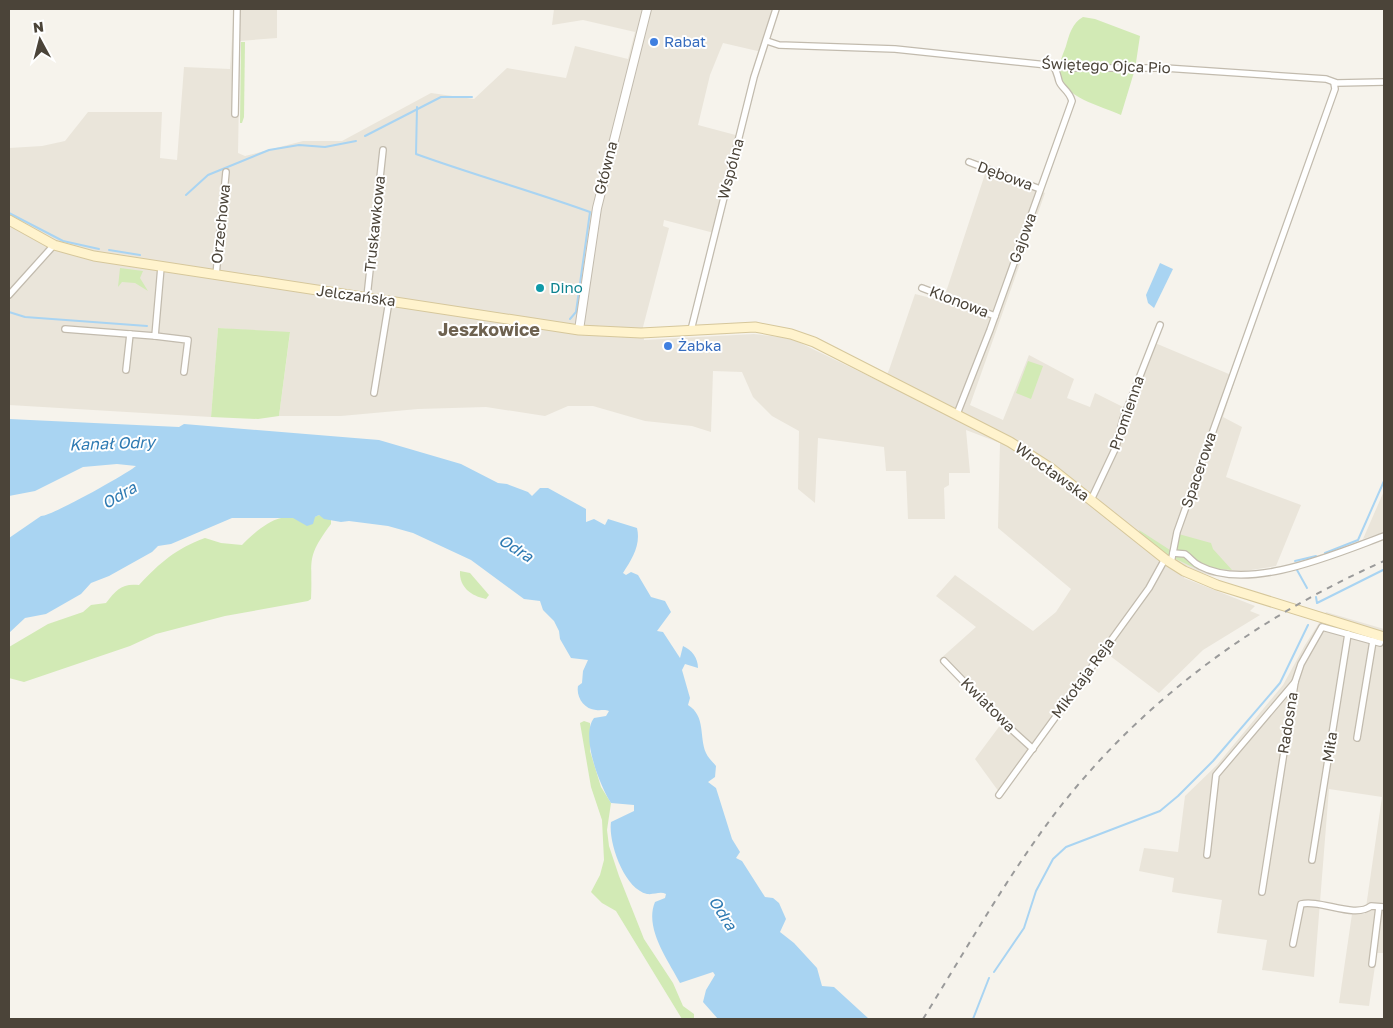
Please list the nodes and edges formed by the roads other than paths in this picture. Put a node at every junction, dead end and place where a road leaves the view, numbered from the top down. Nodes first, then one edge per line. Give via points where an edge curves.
1 (237, 9) edge
2 (647, 9) edge
3 (776, 9) edge
4 (768, 41) junction
5 (1053, 66) junction
6 (1384, 82) edge
7 (1334, 83) junction
8 (235, 114) dead end
9 (383, 150) dead end
10 (969, 162) dead end
11 (226, 172) dead end
12 (1040, 189) junction
13 (9, 220) edge
14 (54, 245) junction
15 (161, 267) junction
16 (216, 275) junction
17 (922, 288) dead end
18 (9, 295) edge
19 (367, 298) junction
20 (389, 301) junction
21 (995, 316) junction
22 (1160, 325) dead end
23 (65, 329) dead end
24 (711, 329) joint
25 (579, 330) junction
26 (691, 330) junction
27 (130, 334) junction
28 (154, 336) junction
29 (126, 370) dead end
30 (184, 372) dead end
31 (374, 392) dead end
32 (957, 414) junction
33 (1091, 500) junction
34 (1384, 536) edge
35 (1173, 553) junction
36 (1168, 561) junction
37 (1348, 634) junction
38 (1383, 636) edge
39 (1373, 641) junction
40 (944, 661) dead end
41 (1295, 682) junction
42 (1357, 738) dead end
43 (1033, 749) junction
44 (999, 795) dead end
45 (1207, 855) dead end
46 (1312, 860) dead end
47 (1262, 892) dead end
48 (1382, 907) edge
49 (1293, 944) dead end
50 (1372, 964) dead end

1 - 8 street
2 - 25 street, Główna via 597,208
3 - 4 street, Wspólna
4 - 5 street, Świętego Ojca Pio via 779,45 895,49
4 - 26 street, Wspólna via 754,77
5 - 7 street, Świętego Ojca Pio via 1194,70 1326,79
5 - 12 street, Gajowa via 1059,83 1069,91 1072,101
6 - 7 street, Świętego Ojca Pio
7 - 35 street, Spacerowa via 1335,89 1177,532
9 - 19 street, Truskawkowa
10 - 12 street, Dębowa
11 - 16 street, Orzechowa
12 - 21 street, Gajowa
13 - 14 main road, Jelczańska
14 - 15 main road, Jelczańska via 94,256
14 - 18 street
15 - 16 main road, Jelczańska
15 - 28 street
16 - 19 main road, Jelczańska
17 - 21 street, Klonowa
19 - 20 main road, Jelczańska
20 - 25 main road, Jelczańska
20 - 31 street
21 - 32 street, Gajowa
22 - 33 street, Promienna via 1123,419 1116,447
23 - 27 street
24 - 26 main road, Jelczańska
24 - 32 main road, Wrocławska via 755,327 791,334 814,342
25 - 26 main road, Jelczańska via 640,333
27 - 28 street
27 - 29 street
28 - 30 street via 188,340
32 - 33 main road, Wrocławska via 1010,442
33 - 36 main road, Wrocławska
34 - 35 street via 1309,564 1236,576 1200,566 1186,554
35 - 36 street, Spacerowa
36 - 38 main road, Wrocławska via 1217,585
36 - 43 street, Mikołaja Reja
37 - 39 street, Radosna
37 - 41 street, Radosna via 1322,627 1301,664
37 - 46 street, Miła
38 - 39 street via 1380,643
39 - 42 street
40 - 43 street, Kwiatowa via 1000,720
41 - 45 street via 1216,775
41 - 47 street, Radosna
43 - 44 street, Mikołaja Reja
48 - 49 street via 1352,910 1301,904
48 - 50 street

